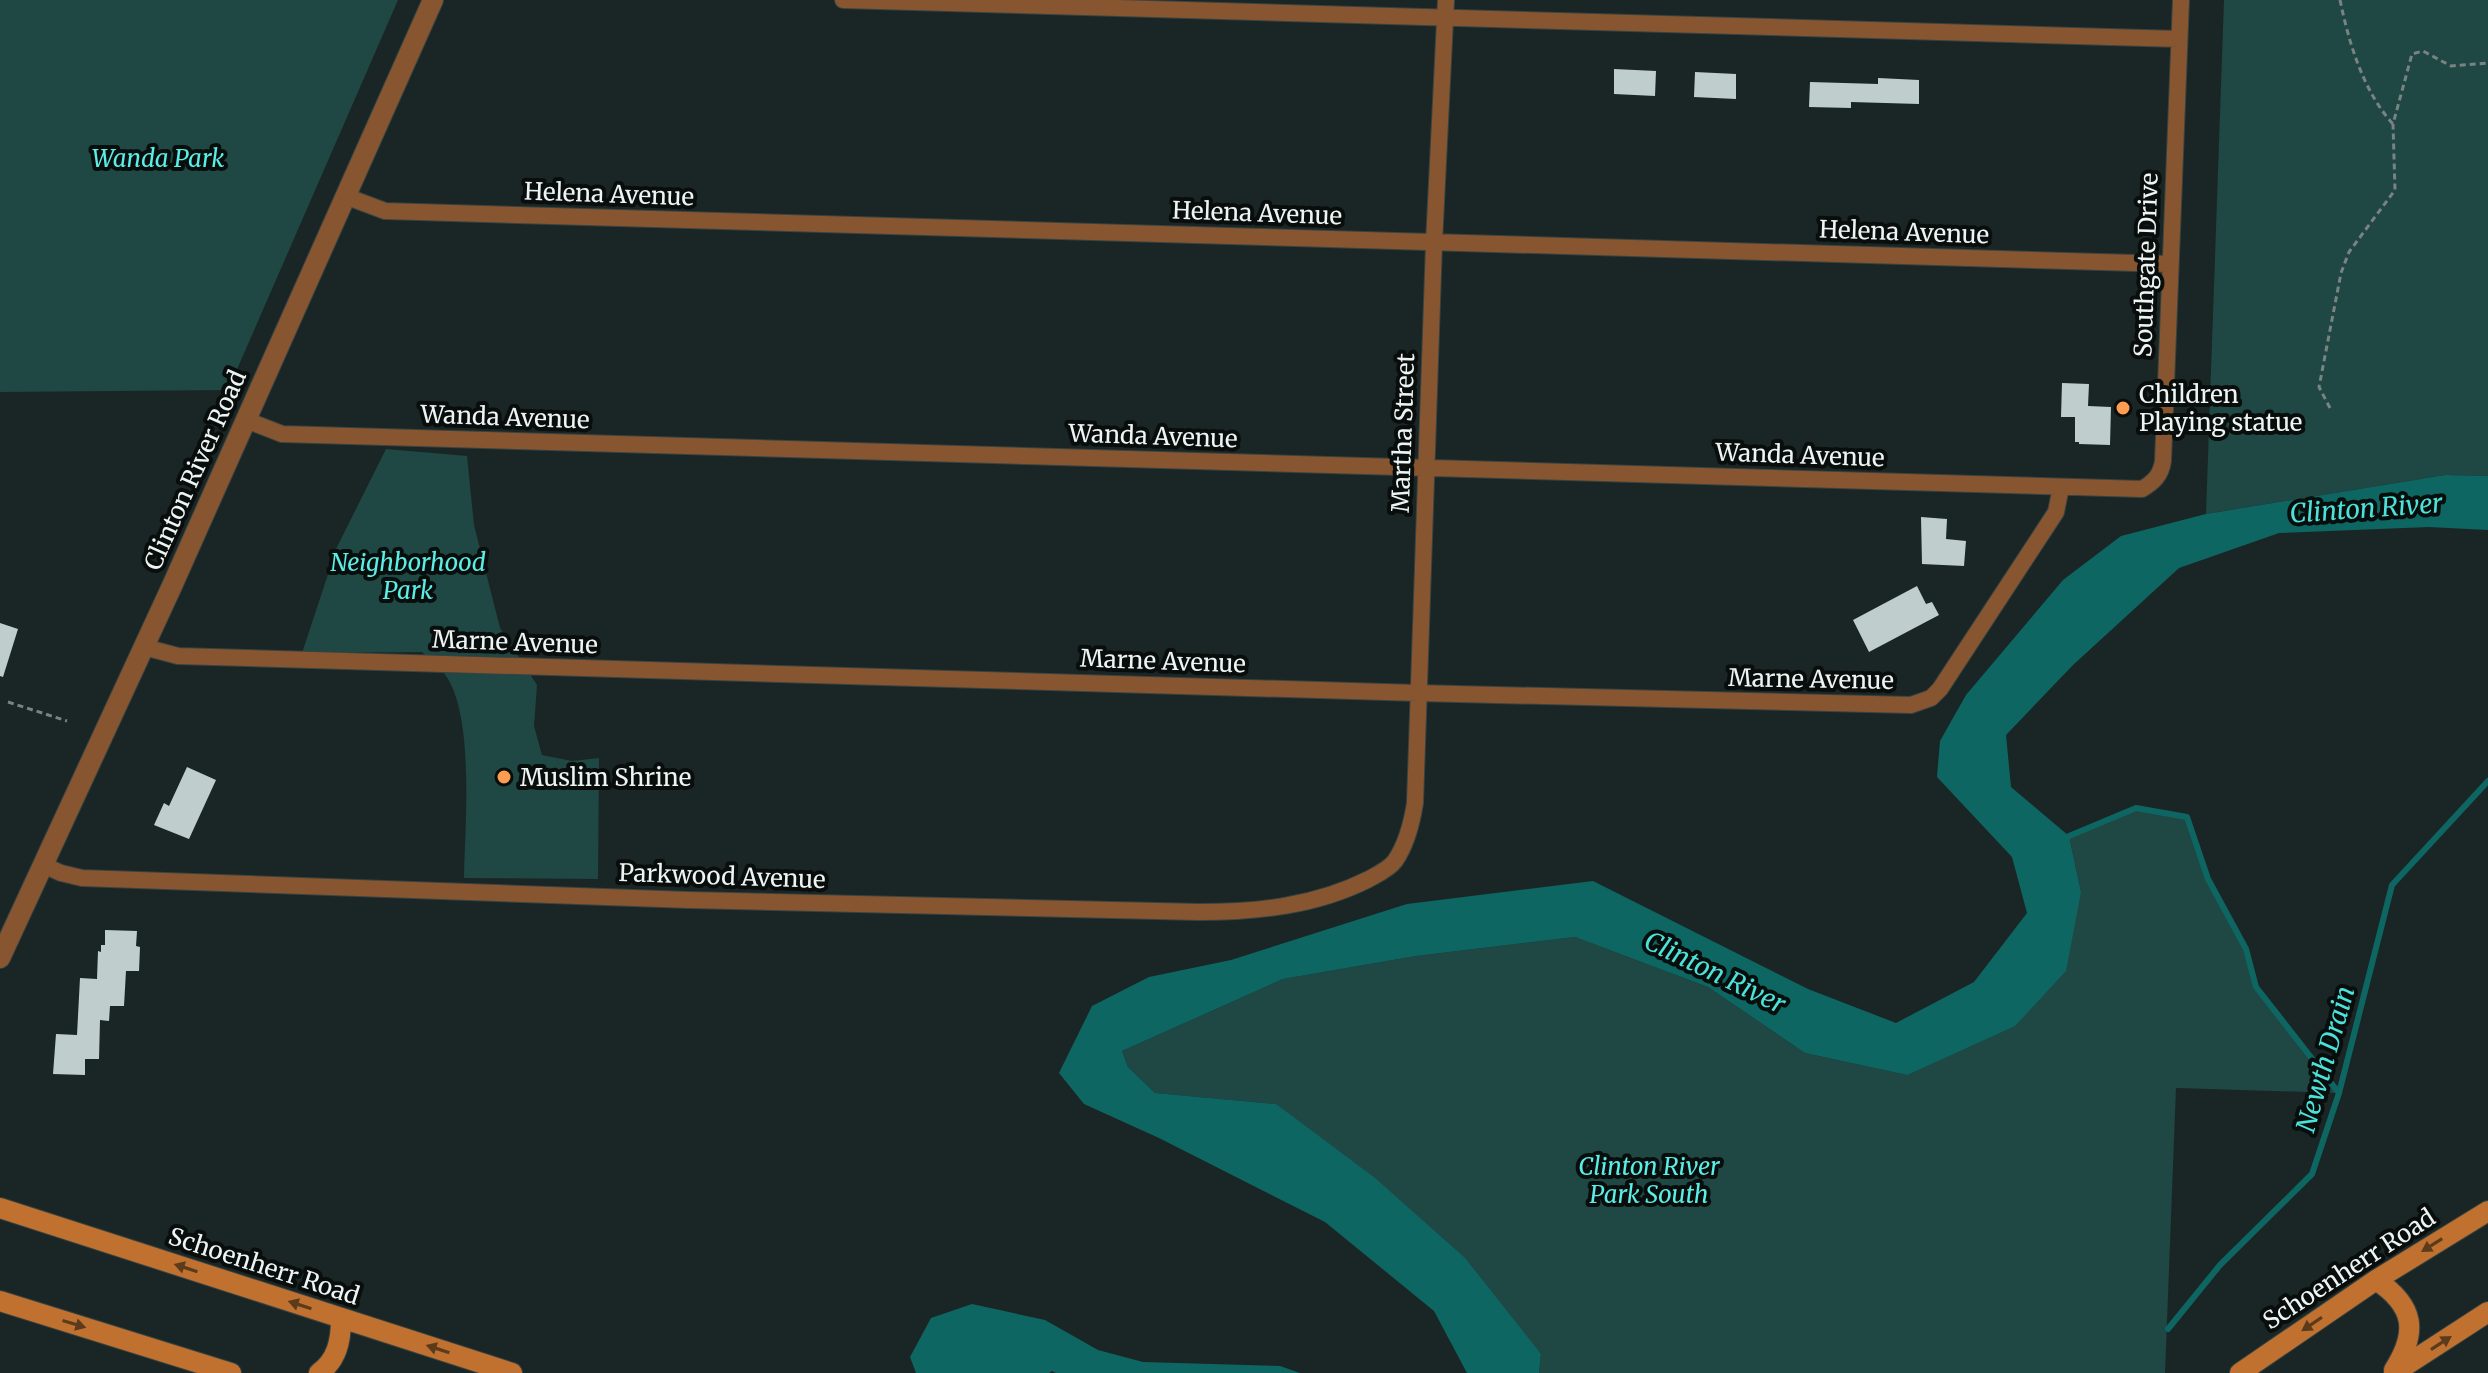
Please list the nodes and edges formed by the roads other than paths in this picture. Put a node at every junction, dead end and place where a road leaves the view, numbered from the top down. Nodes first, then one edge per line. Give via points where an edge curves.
1 (433, 0) edge
2 (843, 0) edge
3 (1446, 0) edge
4 (2181, 0) edge
5 (1066, 4) edge
6 (1445, 18) junction
7 (2179, 39) junction
8 (345, 196) junction
9 (1434, 243) junction
10 (2170, 264) junction
11 (246, 420) junction
12 (1426, 468) junction
13 (2061, 487) junction
14 (144, 647) junction
15 (1418, 693) junction
16 (1393, 864) joint
17 (43, 865) junction
18 (0, 958) edge
19 (0, 1208) edge
20 (2488, 1211) edge
21 (2376, 1280) junction
22 (0, 1301) edge
23 (2488, 1312) edge
24 (341, 1319) junction
25 (231, 1373) edge
26 (319, 1373) edge
27 (512, 1373) edge
28 (2240, 1373) edge
29 (2393, 1373) edge

1 - 8 street, Clinton River Road
2 - 5 street
3 - 6 street, Martha Street
4 - 7 street, Southgate Drive
5 - 6 street
6 - 7 street
6 - 9 street, Martha Street
7 - 10 street, Southgate Drive
8 - 9 street, Helena Avenue via 385,211
8 - 11 street, Clinton River Road
9 - 10 street, Helena Avenue
9 - 12 street, Martha Street
10 - 13 street, Southgate Drive via 2162,470 2142,489
11 - 12 street, Wanda Avenue via 282,434
11 - 14 street, Clinton River Road
12 - 13 street, Wanda Avenue
12 - 15 street, Martha Street
13 - 15 street, Marne Avenue via 2056,512 1940,689 1919,703
14 - 15 street, Marne Avenue via 178,656
14 - 17 street, Clinton River Road
15 - 16 street, Martha Street via 1415,803
16 - 17 street, Parkwood Avenue via 1341,891 1298,903 1199,912 82,878
17 - 18 street, Clinton River Road
24 -> 19 main road, Schoenherr Road
20 -> 21 main road, Schoenherr Road
21 -> 28 main road, Schoenherr Road
21 - 29 main road via 2407,1310 2409,1337
22 -> 25 main road
29 -> 23 main road
24 - 26 main road via 334,1358
27 -> 24 main road, Schoenherr Road

